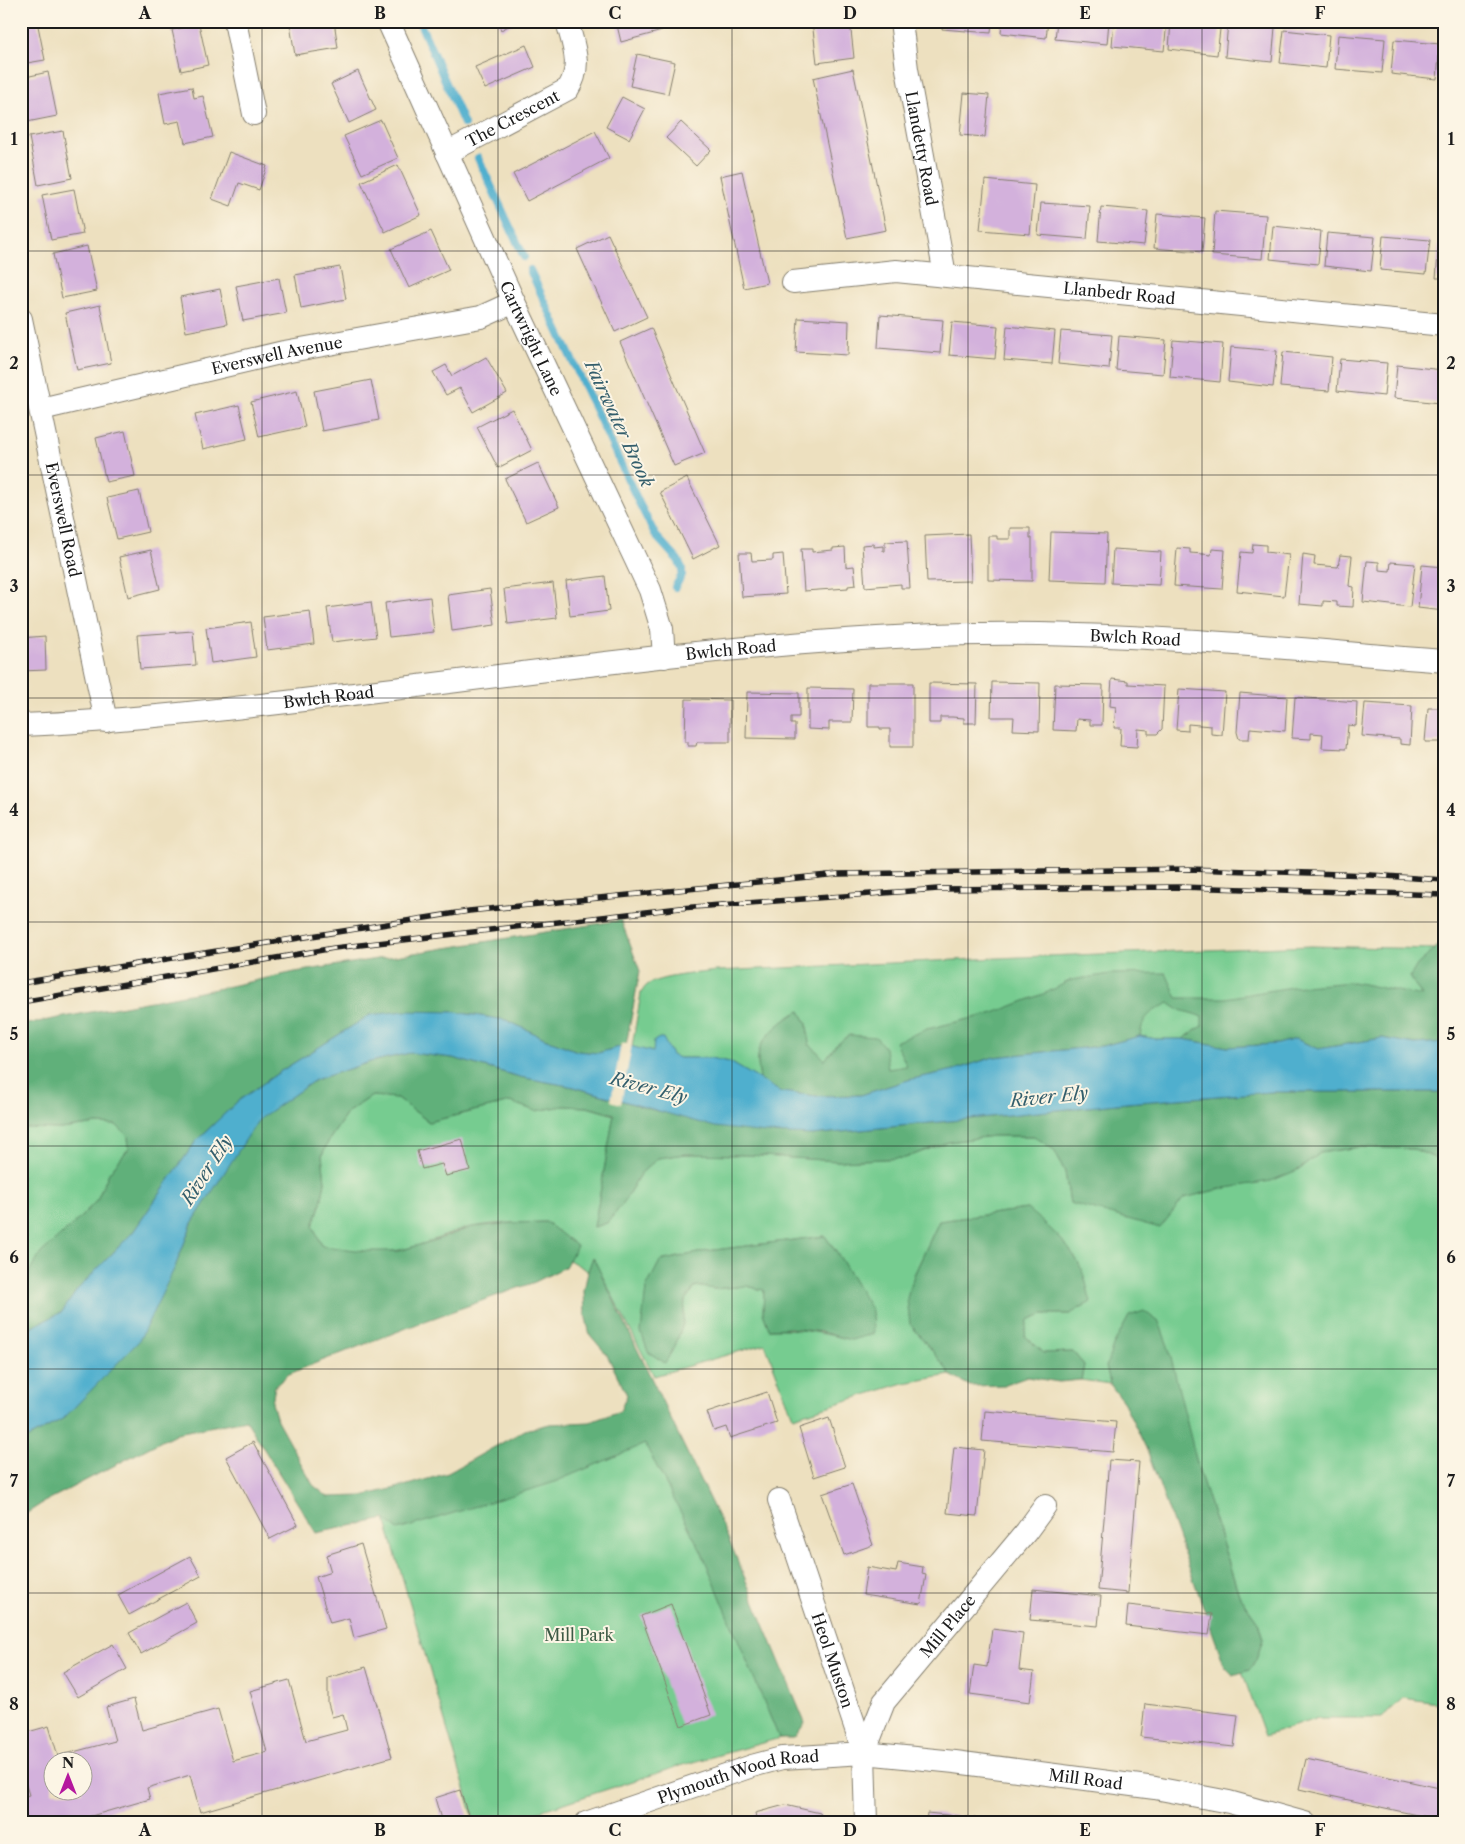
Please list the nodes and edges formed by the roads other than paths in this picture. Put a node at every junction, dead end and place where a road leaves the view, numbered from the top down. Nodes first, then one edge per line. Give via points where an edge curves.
1 (235, 21) edge
2 (388, 21) edge
3 (566, 21) edge
4 (901, 21) edge
5 (254, 114) dead end
6 (447, 153) junction
7 (945, 275) junction
8 (793, 282) dead end
9 (514, 302) junction
10 (21, 319) edge
11 (1444, 325) edge
12 (41, 408) junction
13 (664, 657) junction
14 (1444, 661) edge
15 (106, 721) junction
16 (21, 725) edge
17 (779, 1500) dead end
18 (1045, 1506) dead end
19 (864, 1753) junction
20 (1292, 1821) edge
21 (586, 1823) edge
22 (866, 1823) edge

1 - 5 street
2 - 6 street, Cartwright Lane
3 - 6 street, The Crescent via 576,66 568,89
4 - 7 street, Llandetty Road
6 - 9 street, Cartwright Lane
7 - 8 street, Llanbedr Road via 896,271
7 - 11 street, Llanbedr Road
9 - 12 street, Everswell Avenue via 481,317 284,352
9 - 13 street, Cartwright Lane via 650,590 662,629
10 - 12 street, Everswell Road
12 - 15 street, Everswell Road
13 - 14 street, Bwlch Road via 914,636 1039,633
13 - 15 street, Bwlch Road
15 - 16 street, Bwlch Road
17 - 19 street, Heol Muston
18 - 19 street, Mill Place via 884,1702
19 - 20 street, Mill Road via 1155,1788 1229,1802
19 - 21 street, Plymouth Wood Road via 782,1758
19 - 22 street, Heol Muston

